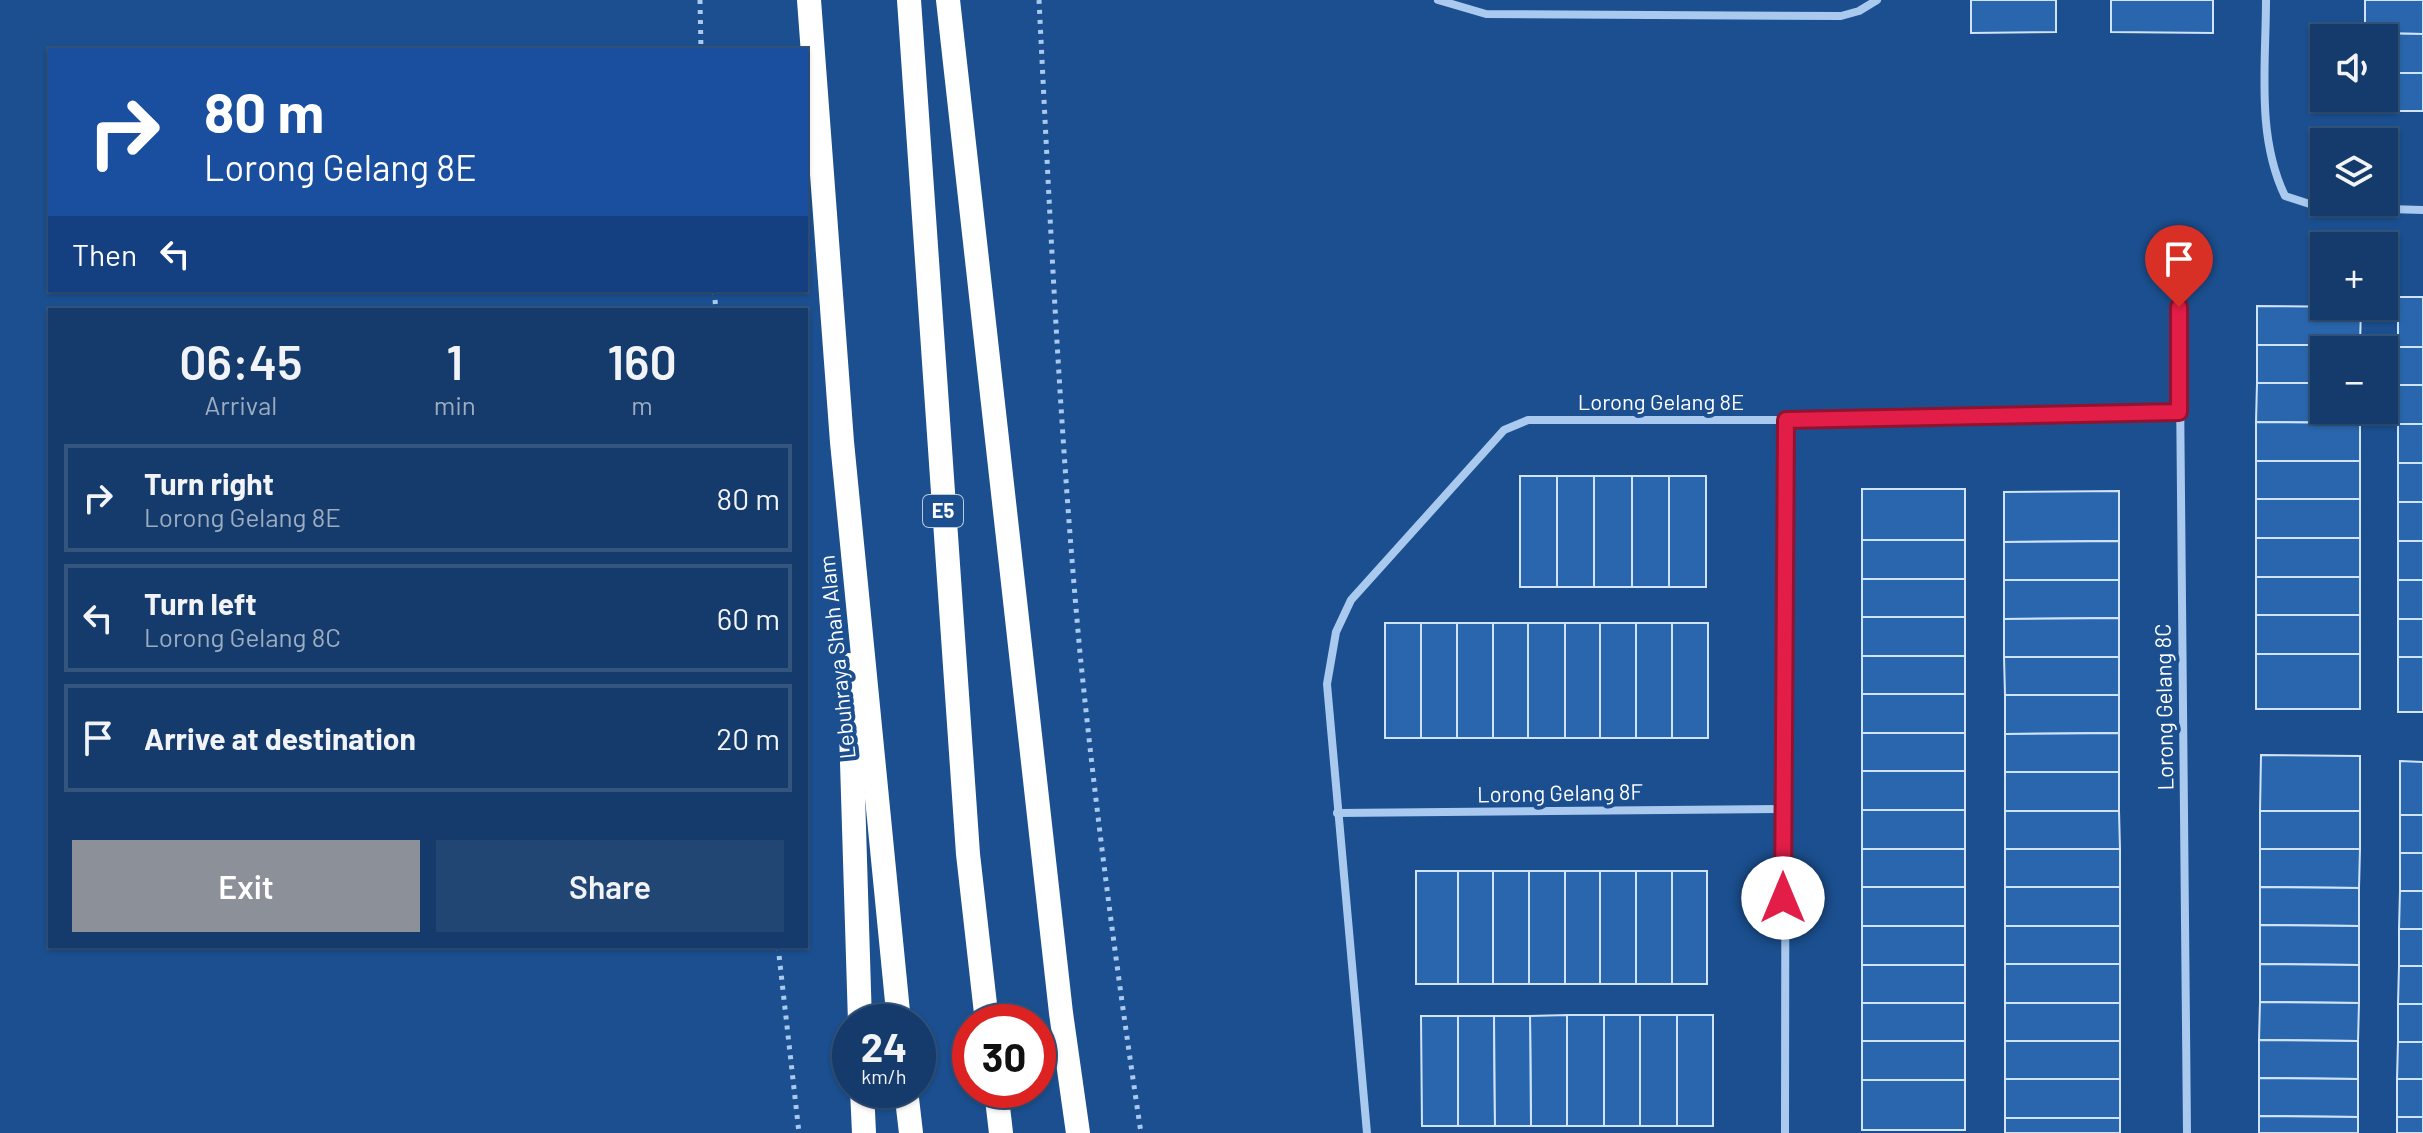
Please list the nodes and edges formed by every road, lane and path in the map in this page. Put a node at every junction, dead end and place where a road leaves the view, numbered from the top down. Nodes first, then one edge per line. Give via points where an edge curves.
1 (700, 0) edge
2 (809, 0) edge
3 (909, 0) edge
4 (948, 0) edge
5 (1039, 0) edge
6 (1438, 0) edge
7 (1877, 0) edge
8 (2266, 0) edge
9 (701, 48) edge
10 (2423, 210) edge
11 (2179, 281) dead end
12 (2179, 412) junction
13 (1786, 420) junction
14 (842, 442) junction
15 (1783, 809) junction
16 (1337, 813) junction
17 (778, 948) edge
18 (859, 1004) edge
19 (897, 1004) edge
20 (985, 1004) edge
21 (863, 1108) edge
22 (908, 1108) edge
23 (998, 1108) edge
24 (799, 1133) edge
25 (864, 1133) edge
26 (911, 1133) edge
27 (1001, 1133) edge
28 (1078, 1133) edge
29 (1141, 1133) edge
30 (1367, 1133) edge
31 (1785, 1133) edge
32 (2187, 1133) edge

1 - 9 path
2 - 14 highway, Lebuhraya Shah Alam
3 - 20 highway, E5 via 966,839
4 - 28 highway
5 - 29 path via 1080,652
6 - 7 street via 1486,14 1841,16
8 - 10 street via 2270,165 2285,196 2319,207
11 - 12 street, Lorong Gelang 8C
12 - 13 street, Lorong Gelang 8E
12 - 32 street, Lorong Gelang 8C
13 - 15 street
13 - 16 street, Lorong Gelang 8E via 1528,420 1504,430 1351,600 1336,632 1327,684
14 - 18 highway
14 - 19 highway, Lebuhraya Shah Alam
15 - 16 street, Lorong Gelang 8F
15 - 31 street
16 - 30 street
17 - 24 path
21 - 25 highway
22 - 26 highway
23 - 27 highway

